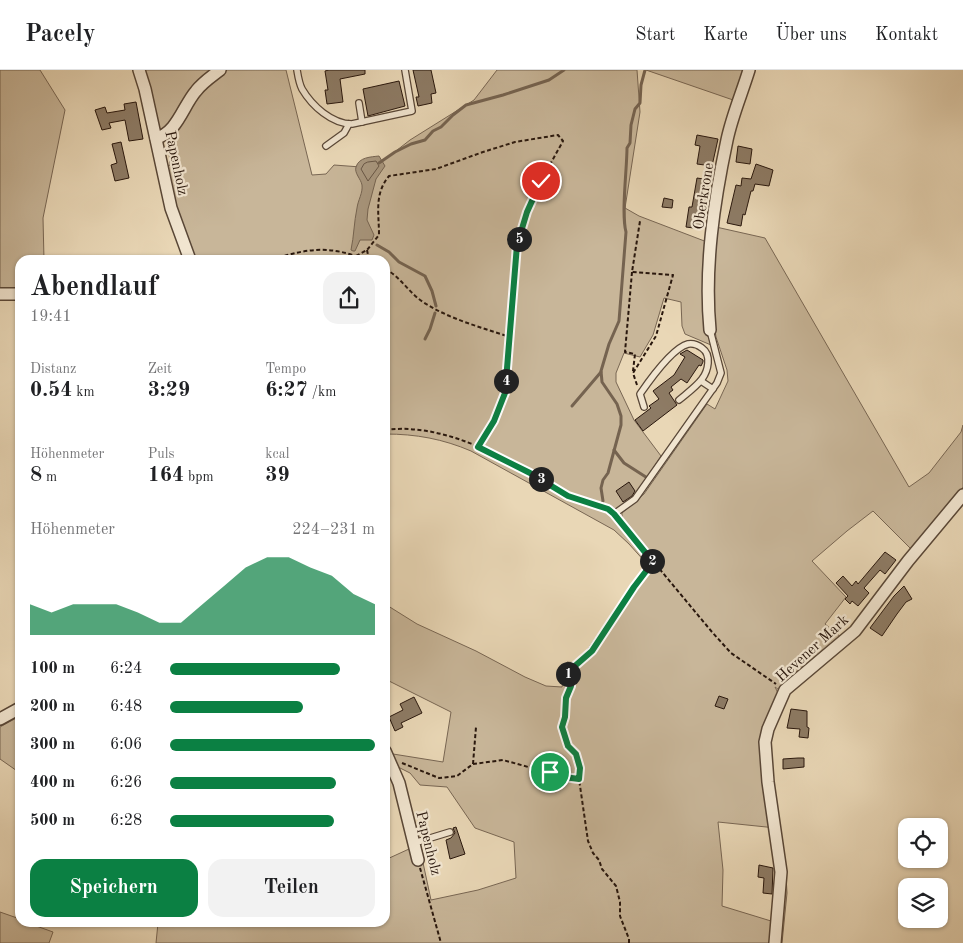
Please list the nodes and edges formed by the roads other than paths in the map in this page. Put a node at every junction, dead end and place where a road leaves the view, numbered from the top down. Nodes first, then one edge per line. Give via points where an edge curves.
1 (139, 70) edge
2 (220, 70) edge
3 (296, 70) edge
4 (404, 70) edge
5 (749, 70) edge
6 (359, 103) dead end
7 (362, 122) junction
8 (349, 124) junction
9 (156, 138) junction
10 (326, 146) dead end
11 (188, 255) edge
12 (0, 294) edge
13 (15, 294) edge
14 (710, 330) joint
15 (701, 380) junction
16 (713, 389) junction
17 (678, 400) dead end
18 (644, 407) dead end
19 (963, 495) edge
20 (614, 514) road end
21 (15, 711) edge
22 (0, 719) edge
23 (390, 760) edge
24 (450, 832) dead end
25 (414, 843) junction
26 (418, 860) road end
27 (775, 943) edge

1 - 9 street, Papenholz
2 - 9 street via 196,90 169,132
3 - 8 lane via 308,98 331,118
4 - 7 lane via 412,111
5 - 14 street, Oberkrone via 727,139 713,219
6 - 7 lane
7 - 8 lane
8 - 10 lane via 344,133
9 - 11 street, Papenholz via 171,208
12 - 13 street
14 - 16 lane via 721,373
15 - 16 lane
15 - 17 lane
15 - 18 lane via 708,358 705,349 697,344 687,344 664,362 640,394
16 - 20 lane via 635,499
19 - 27 street, Hevener Mark via 908,560 855,631 784,690 765,742 781,872
21 - 22 street
23 - 25 street, Papenholz
24 - 25 lane
25 - 26 street, Papenholz

